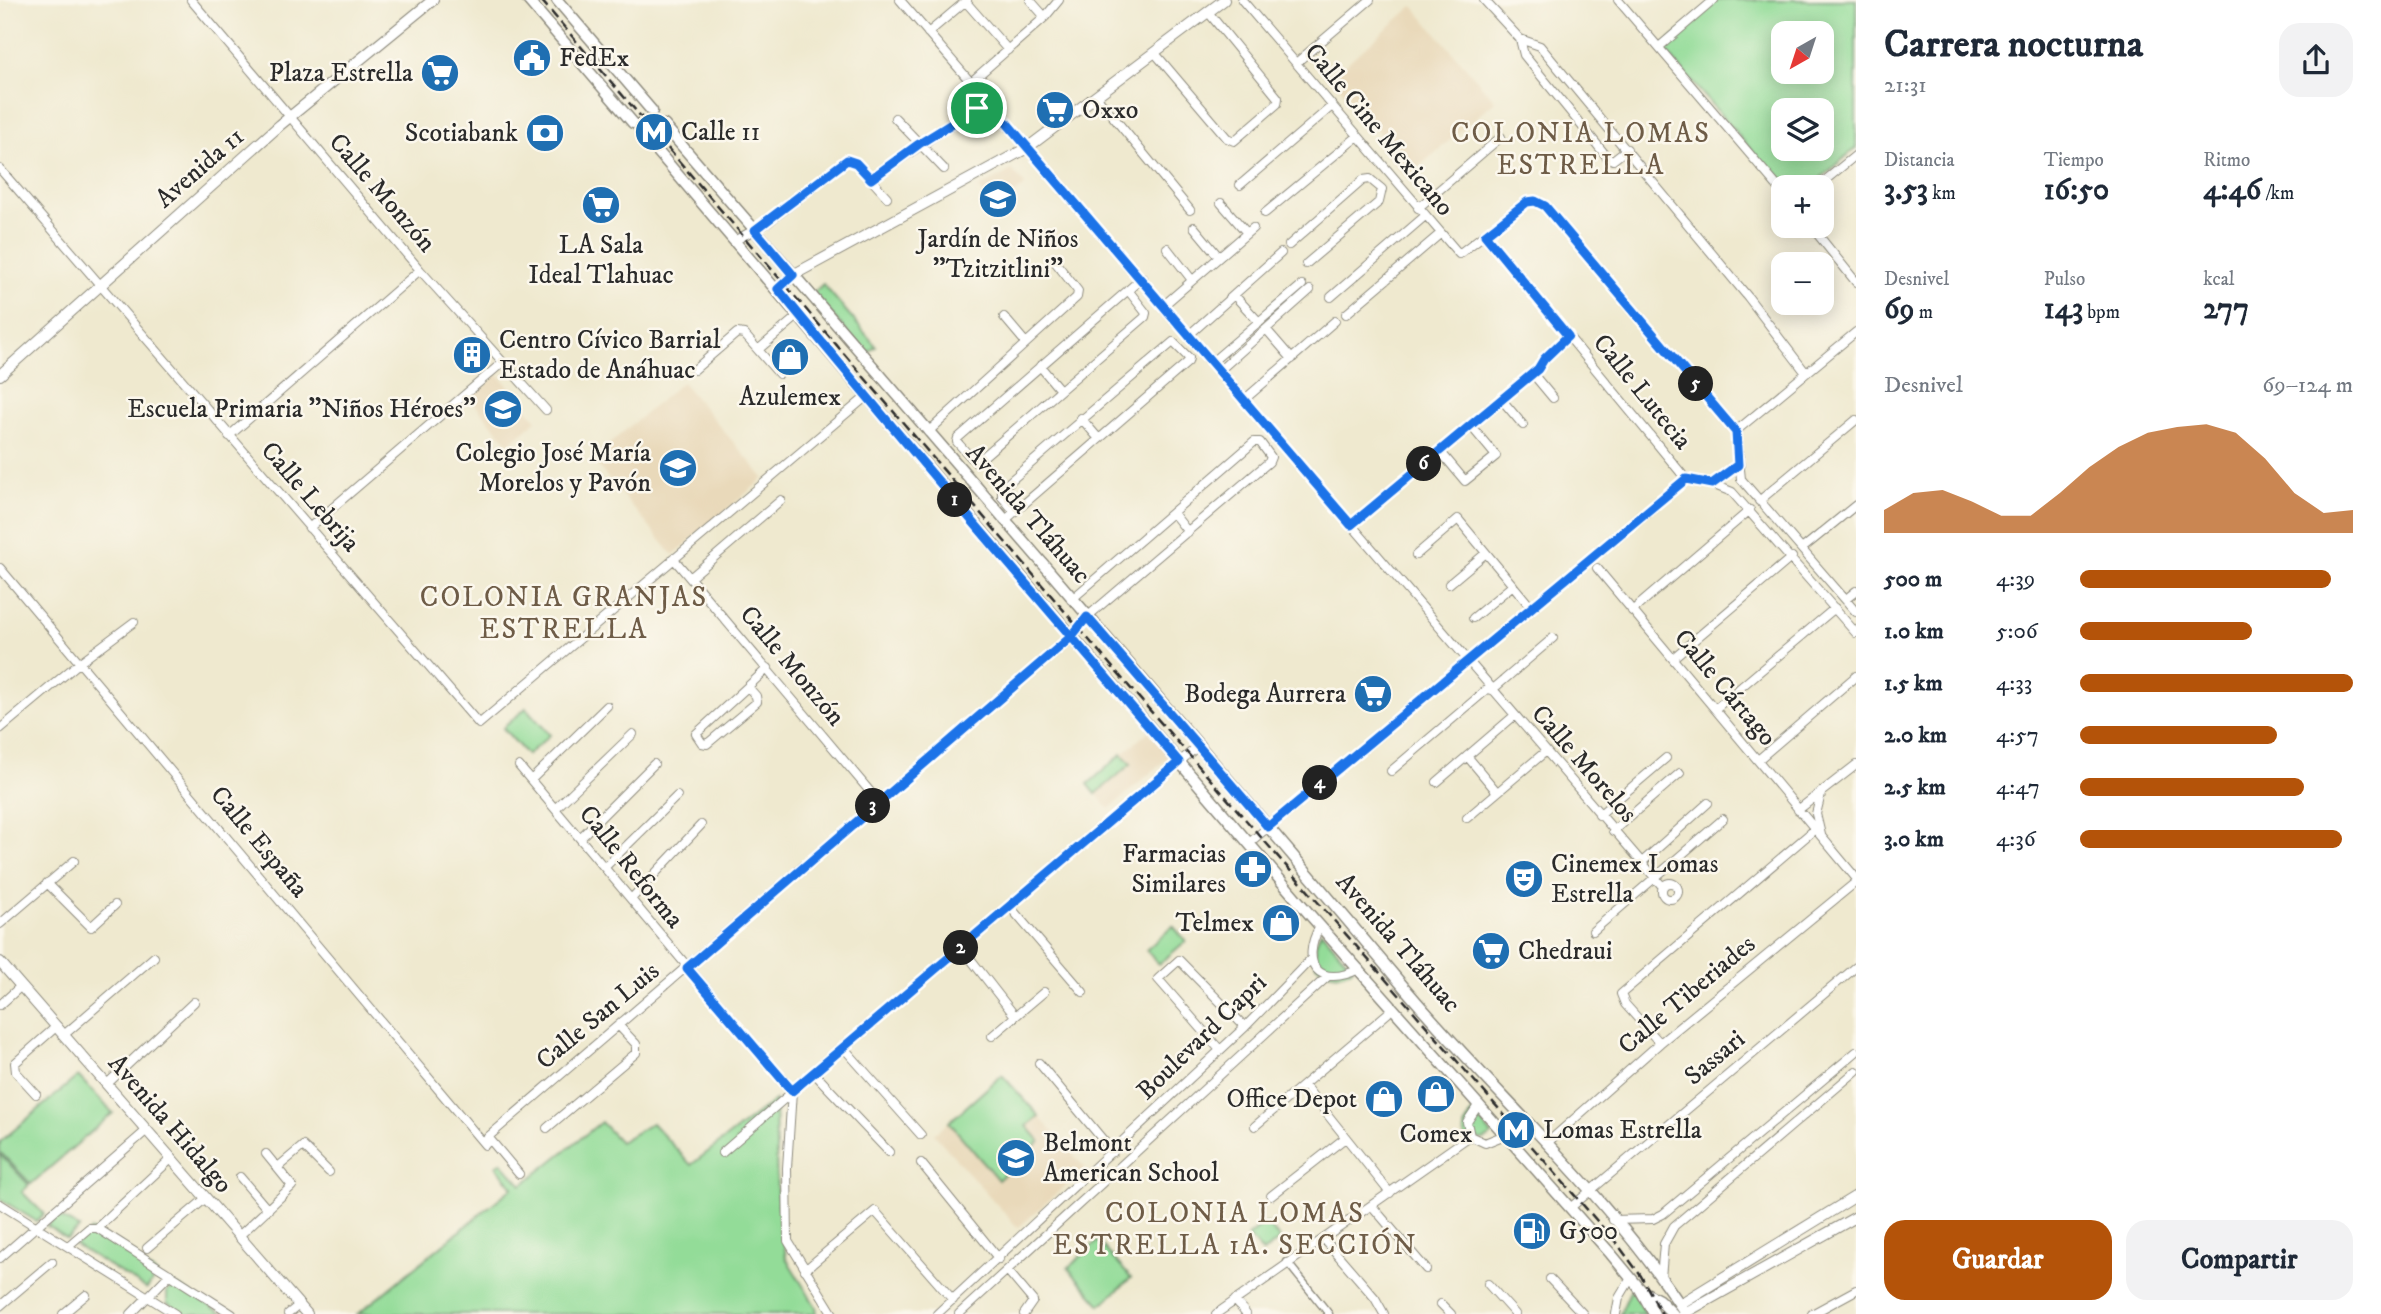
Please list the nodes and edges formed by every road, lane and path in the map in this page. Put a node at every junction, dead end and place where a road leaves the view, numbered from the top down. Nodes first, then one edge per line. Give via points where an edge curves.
1 (191, 0) edge
2 (433, 0) edge
3 (528, 0) edge
4 (557, 0) edge
5 (900, 0) edge
6 (1030, 0) edge
7 (1059, 0) edge
8 (1224, 0) edge
9 (1242, 0) edge
10 (1370, 0) edge
11 (1484, 0) edge
12 (1618, 0) edge
13 (1714, 0) edge
14 (966, 1) edge
15 (1208, 12) junction
16 (1045, 17) junction
17 (928, 33) junction
18 (1520, 39) junction
19 (1659, 47) junction
20 (1007, 50) junction
21 (1154, 52) junction
22 (1296, 63) junction
23 (971, 82) junction
24 (1096, 96) junction
25 (987, 100) junction
26 (1332, 106) junction
27 (653, 111) dead end
28 (289, 118) junction
29 (895, 118) dead end
30 (634, 123) tunnel mouth
31 (664, 125) dead end
32 (1358, 136) junction
33 (1501, 137) dead end
34 (648, 141) tunnel mouth
35 (919, 144) junction
36 (1027, 148) junction
37 (1627, 149) junction
38 (1856, 155) edge
39 (0, 169) edge
40 (944, 169) dead end
41 (1832, 175) edge
42 (1392, 176) junction
43 (871, 179) junction
44 (1771, 179) edge
45 (1240, 185) dead end
46 (1379, 186) junction
47 (887, 197) dead end
48 (1221, 204) dead end
49 (1418, 208) junction
50 (1190, 210) dead end
51 (1265, 213) dead end
52 (1425, 216) junction
53 (1194, 227) dead end
54 (755, 230) junction
55 (1440, 234) junction
56 (1485, 235) junction
57 (1821, 238) edge
58 (734, 241) junction
59 (1289, 245) dead end
60 (1167, 248) dead end
61 (1281, 253) dead end
62 (1219, 257) junction
63 (1056, 263) dead end
64 (1306, 264) dead end
65 (420, 270) junction
66 (793, 275) junction
67 (1142, 278) junction
68 (1192, 280) junction
69 (1856, 282) edge
70 (1302, 285) dead end
71 (100, 286) junction
72 (778, 289) junction
73 (1128, 290) junction
74 (1310, 290) dead end
75 (1234, 295) junction
76 (1331, 297) dead end
77 (1164, 304) junction
78 (1346, 314) dead end
79 (799, 315) junction
80 (1004, 317) dead end
81 (1259, 321) junction
82 (1335, 321) dead end
83 (1266, 329) junction
84 (1856, 332) edge
85 (1190, 334) junction
86 (1568, 336) junction
87 (1026, 343) junction
88 (759, 349) junction
89 (1292, 359) junction
90 (1213, 361) junction
91 (503, 362) junction
92 (1040, 366) junction
93 (694, 370) dead end
94 (1220, 370) junction
95 (1806, 373) junction
96 (779, 374) dead end
97 (1532, 374) junction
98 (0, 375) edge
99 (1060, 390) junction
100 (867, 396) junction
101 (1553, 398) dead end
102 (1245, 400) junction
103 (1502, 400) junction
104 (546, 410) dead end
105 (1081, 418) junction
106 (1856, 420) edge
107 (1523, 425) dead end
108 (1471, 426) junction
109 (928, 432) junction
110 (1736, 432) junction
111 (229, 436) junction
112 (1099, 439) junction
113 (1440, 451) junction
114 (1738, 465) junction
115 (1686, 479) junction
116 (1712, 484) junction
117 (781, 500) dead end
118 (1759, 501) junction
119 (1856, 505) edge
120 (1750, 510) junction
121 (1015, 512) junction
122 (1173, 513) junction
123 (1004, 521) junction
124 (1351, 525) junction
125 (309, 528) junction
126 (1188, 532) junction
127 (1803, 548) junction
128 (1486, 553) junction
129 (1416, 555) dead end
130 (673, 558) junction
131 (1792, 558) junction
132 (0, 568) edge
133 (1597, 568) dead end
134 (1825, 573) junction
135 (690, 578) junction
136 (1814, 582) junction
137 (1449, 584) dead end
138 (1513, 584) junction
139 (1856, 591) edge
140 (1846, 599) junction
141 (1071, 600) junction
142 (1530, 607) junction
143 (1835, 608) junction
144 (1632, 611) junction
145 (1856, 612) edge
146 (1087, 617) junction
147 (1473, 618) dead end
148 (134, 622) dead end
149 (1856, 634) edge
150 (1071, 637) junction
151 (1553, 638) dead end
152 (1673, 659) junction
153 (1466, 660) junction
154 (79, 663) junction
155 (768, 668) junction
156 (1856, 676) edge
157 (748, 687) junction
158 (1491, 689) junction
159 (607, 706) dead end
160 (1715, 709) junction
161 (1514, 716) junction
162 (0, 729) edge
163 (633, 734) dead end
164 (1197, 747) junction
165 (1545, 752) junction
166 (1467, 756) junction
167 (1666, 758) dead end
168 (1758, 760) junction
169 (1179, 762) junction
170 (654, 764) dead end
171 (519, 766) dead end
172 (1853, 768) edge
173 (1391, 771) dead end
174 (1680, 773) dead end
175 (1856, 778) edge
176 (531, 780) junction
177 (1437, 782) dead end
178 (1497, 792) junction
179 (1821, 794) junction
180 (677, 796) dead end
181 (878, 801) junction
182 (1708, 803) dead end
183 (556, 808) junction
184 (1798, 810) junction
185 (1599, 815) junction
186 (1467, 818) dead end
187 (1723, 819) dead end
188 (701, 825) dead end
189 (1268, 827) junction
190 (1613, 831) junction
191 (1818, 832) junction
192 (580, 838) junction
193 (1249, 844) junction
194 (74, 861) dead end
195 (1641, 863) junction
196 (605, 867) junction
197 (1655, 878) junction
198 (1856, 880) edge
199 (47, 883) junction
200 (1663, 887) dead end
201 (632, 898) junction
202 (115, 905) dead end
203 (1011, 908) junction
204 (0, 924) edge
205 (1320, 926) junction
206 (1593, 931) dead end
207 (962, 948) junction
208 (154, 957) dead end
209 (1310, 960) junction
210 (0, 961) edge
211 (1856, 967) edge
212 (687, 968) junction
213 (1359, 969) junction
214 (1327, 977) junction
215 (21, 986) junction
216 (1044, 992) dead end
217 (1083, 992) dead end
218 (194, 1002) dead end
219 (0, 1005) edge
220 (1388, 1013) dead end
221 (1015, 1016) junction
222 (619, 1026) junction
223 (1245, 1027) junction
224 (61, 1030) junction
225 (992, 1036) dead end
226 (1660, 1044) junction
227 (844, 1046) junction
228 (1220, 1049) junction
229 (1856, 1052) edge
230 (1039, 1063) dead end
231 (1856, 1071) edge
232 (814, 1073) junction
233 (107, 1084) junction
234 (1304, 1085) junction
235 (1811, 1090) junction
236 (791, 1093) junction
237 (36, 1094) dead end
238 (1820, 1100) junction
239 (1479, 1104) junction
240 (1255, 1126) dead end
241 (547, 1128) dead end
242 (147, 1130) junction
243 (920, 1135) dead end
244 (1505, 1135) junction
245 (1470, 1136) junction
246 (1345, 1138) junction
247 (485, 1142) junction
248 (1547, 1143) junction
249 (1113, 1152) junction
250 (722, 1153) dead end
251 (889, 1153) dead end
252 (266, 1154) dead end
253 (172, 1158) junction
254 (921, 1163) dead end
255 (278, 1167) junction
256 (328, 1172) dead end
257 (519, 1174) dead end
258 (240, 1177) dead end
259 (1590, 1190) junction
260 (1390, 1193) junction
261 (1271, 1196) dead end
262 (1856, 1196) edge
263 (206, 1198) junction
264 (0, 1204) edge
265 (1372, 1206) junction
266 (1570, 1208) junction
267 (268, 1210) junction
268 (1663, 1214) junction
269 (1856, 1217) edge
270 (1613, 1220) junction
271 (35, 1226) junction
272 (1674, 1226) junction
273 (97, 1228) junction
274 (239, 1236) junction
275 (1324, 1239) junction
276 (1629, 1240) junction
277 (68, 1246) junction
278 (147, 1248) dead end
279 (1611, 1254) junction
280 (0, 1258) edge
281 (999, 1259) junction
282 (52, 1262) dead end
283 (1287, 1262) junction
284 (1426, 1269) dead end
285 (805, 1270) junction
286 (1007, 1270) junction
287 (170, 1273) junction
288 (1631, 1278) junction
289 (1661, 1278) junction
290 (1550, 1279) dead end
291 (1488, 1284) dead end
292 (1640, 1289) junction
293 (1856, 1290) edge
294 (86, 1295) dead end
295 (150, 1297) junction
296 (953, 1300) junction
297 (1235, 1300) junction
298 (1441, 1304) dead end
299 (299, 1305) junction
300 (0, 1306) edge
301 (1681, 1312) edge
302 (64, 1314) edge
303 (131, 1314) edge
304 (175, 1314) edge
305 (232, 1314) edge
306 (288, 1314) edge
307 (307, 1314) edge
308 (833, 1314) edge
309 (937, 1314) edge
310 (959, 1314) edge
311 (1024, 1314) edge
312 (1216, 1314) edge
313 (1245, 1314) edge
314 (1329, 1314) edge
315 (1384, 1314) edge
316 (1451, 1314) edge
317 (1515, 1314) edge
318 (1583, 1314) edge
319 (1616, 1314) edge
320 (1654, 1314) edge
321 (1812, 1314) edge

1 - 28 street, Calle Monzón
2 - 28 street, Avenida 11
3 - 30 main road
4 - 27 main road
5 - 17 street, Calle Morelos
6 - 16 street
7 - 16 street
8 - 15 street
9 - 22 street, Calle Cine Mexicano
10 - 22 street
11 - 18 street
12 - 19 street
13 - 19 street
14 - 17 street
14 - 20 street
15 - 21 street
15 - 21 street via 1276,94 1277,104 1234,141
16 - 20 street
17 - 23 street, Calle Morelos
18 - 37 street via 1541,46
18 - 37 street via 1524,55 1608,158 1613,160
19 - 44 street
20 - 23 street
21 - 24 street
22 - 26 street, Calle Cine Mexicano
23 - 25 street, Calle Morelos
24 - 36 street
24 - 50 street
25 - 35 street
25 - 36 street, Calle Morelos
26 - 32 street, Calle Cine Mexicano
26 - 45 street
28 - 65 street, Calle Monzón
28 - 71 street, Avenida 11
29 - 35 street
31 - 54 main road, Avenida Tláhuac
32 - 42 street, Calle Cine Mexicano
32 - 51 street
33 - 49 street
34 - 58 main road, Avenida Tláhuac
35 - 40 street
35 - 43 street
36 - 66 street
36 - 67 street, Calle Morelos
37 - 95 street
38 - 41 street
39 - 71 street, Calle Lebrija
42 - 46 street
42 - 49 street, Calle Cine Mexicano
43 - 47 street
43 - 54 street via 847,160
46 - 59 street via 1363,180
46 - 64 street via 1379,202
48 - 62 street via 1250,230
49 - 52 street, Calle Cine Mexicano
52 - 55 street, Calle Cine Mexicano
52 - 76 street
53 - 62 street
54 - 58 street
54 - 66 main road, Avenida Tláhuac
55 - 56 street, Calle Cine Mexicano via 1459,254
55 - 78 street
56 - 86 street, Calle Lutecia
56 - 110 street via 1527,202 1545,206
57 - 69 street
58 - 72 main road, Avenida Tláhuac
60 - 68 street
61 - 75 street
62 - 68 street
63 - 87 street via 1078,291 1077,297
65 - 91 street, Calle Monzón
65 - 111 street
66 - 72 street
66 - 109 main road, Avenida Tláhuac
67 - 73 street
67 - 77 street, Calle Morelos
68 - 77 street
70 - 81 street
71 - 98 street, Avenida 11
71 - 111 street, Calle Lebrija
72 - 79 main road, Avenida Tláhuac
73 - 92 street
73 - 99 street via 1145,317
74 - 83 street
75 - 81 street
75 - 85 street
77 - 85 street, Calle Morelos
79 - 88 street
79 - 100 main road, Avenida Tláhuac
80 - 87 street
81 - 90 street
82 - 89 street
83 - 89 street
83 - 94 street
84 - 95 street
85 - 90 street, Calle Morelos
86 - 97 street
86 - 115 street, Calle Lutecia
87 - 109 street
88 - 93 street via 737,333
88 - 96 street
89 - 102 street
90 - 94 street, Calle Morelos
91 - 104 street, Calle Monzón
91 - 125 street
92 - 99 street
92 - 99 street via 957,442 980,462
94 - 102 street, Calle Morelos
95 - 110 street
97 - 101 street
97 - 103 street
100 - 130 street
100 - 150 main road, Avenida Tláhuac
102 - 124 street, Calle Morelos
103 - 107 street
103 - 108 street
105 - 112 street
105 - 112 street via 1177,343 1188,362
105 - 121 street via 1002,488 1000,494
106 - 118 street
108 - 113 street
108 - 113 street via 1496,456 1465,481
109 - 123 main road, Avenida Tláhuac
110 - 114 street
111 - 125 street, Calle Lebrija
112 - 121 street
113 - 124 street
114 - 116 street
114 - 118 street via 1741,479
115 - 116 street
115 - 142 street
116 - 120 street via 1732,492
117 - 135 street
118 - 127 street
119 - 127 street
120 - 131 street
120 - 144 street
121 - 123 street
122 - 126 street
122 - 126 street, Calle San Luis via 1254,442 1260,442 1271,457 1269,462
122 - 141 street
123 - 141 main road, Avenida Tláhuac
124 - 153 street, Calle Morelos
125 - 130 street, Calle Lebrija via 479,724
126 - 146 street, Calle San Luis
127 - 134 street
128 - 129 street via 1458,519
128 - 137 street
128 - 138 street
130 - 135 street, Calle Monzón
131 - 136 street
131 - 152 street
132 - 154 street, Calle España
133 - 144 street, Calle Cártago
134 - 136 street
134 - 140 street
135 - 155 street, Calle Monzón
136 - 143 street
138 - 142 street
138 - 147 street
139 - 140 street
140 - 145 street
141 - 146 main road, Avenida Tláhuac
142 - 153 street
143 - 149 street
143 - 160 street
144 - 152 street, Calle Cártago
146 - 150 street, Calle San Luis
146 - 164 main road, Avenida Tláhuac
148 - 154 street
150 - 169 main road, Avenida Tláhuac
150 - 181 street, Calle San Luis
151 - 158 street
152 - 160 street, Calle Cártago
153 - 158 street, Calle Morelos
153 - 189 street
154 - 162 street
154 - 247 street, Calle España
155 - 157 street
155 - 181 street, Calle Monzón
156 - 168 street
157 - 157 street via 696,734 702,743 707,744 757,702
158 - 161 street, Calle Morelos
158 - 173 street
159 - 176 street
160 - 168 street, Calle Cártago
161 - 165 street, Calle Morelos
161 - 166 street
163 - 183 street
164 - 169 street
164 - 189 main road, Avenida Tláhuac
165 - 178 street
165 - 185 street, Calle Morelos
166 - 177 street
166 - 178 street
167 - 185 street
168 - 184 street, Calle Cártago
169 - 193 main road, Avenida Tláhuac
169 - 203 street
170 - 192 street
171 - 176 street, Calle Reforma
172 - 175 street
172 - 179 street
174 - 190 street
176 - 183 street, Calle Reforma
178 - 186 street
179 - 184 street
179 - 191 street
180 - 196 street
181 - 212 street, Calle San Luis
182 - 195 street
183 - 192 street, Calle Reforma
184 - 191 street, Calle Cártago
185 - 190 street, Calle Morelos
187 - 197 street
188 - 201 street
189 - 193 street
189 - 248 main road, Avenida Tláhuac via 1427,1013
190 - 195 street, Calle Morelos
191 - 198 street, Calle Cártago
191 - 226 street via 1621,994
192 - 196 street, Calle Reforma
193 - 205 main road, Avenida Tláhuac
194 - 199 street
195 - 197 street, Calle Morelos
196 - 201 street, Calle Reforma
197 - 200 street, Calle Morelos
197 - 206 street
198 - 226 street, Calle Tiberiades
199 - 202 street via 91,927
199 - 204 street
201 - 212 street, Calle Reforma
203 - 207 street
203 - 217 street
205 - 209 street
205 - 213 main road, Avenida Tláhuac
207 - 221 street
207 - 227 street
208 - 224 street
209 - 214 street
209 - 223 street, Boulevard Capri
210 - 215 street, Avenida Hidalgo
211 - 259 street, Sassari
212 - 222 street, Calle San Luis
212 - 236 street, Calle Reforma
213 - 214 street
213 - 239 main road, Avenida Tláhuac
214 - 286 street, Boulevard Capri
215 - 219 street
215 - 224 street, Avenida Hidalgo
216 - 221 street
218 - 233 street
220 - 234 street
221 - 225 street
222 - 241 street via 636,1044 636,1053
222 - 247 street, Calle San Luis
223 - 228 street, Boulevard Capri
223 - 228 street via 1180,960 1158,979
224 - 233 street, Avenida Hidalgo
224 - 237 street via 15,1063 16,1072
226 - 248 street, Calle Tiberiades
227 - 232 street
227 - 243 street
228 - 249 street, Boulevard Capri
229 - 235 street
230 - 249 street
231 - 238 street
232 - 236 street
232 - 251 street
233 - 242 street, Avenida Hidalgo
234 - 240 street
234 - 246 street
235 - 238 street
235 - 268 street
236 - 250 street
236 - 285 street via 788,1241
238 - 272 street
239 - 244 main road, Avenida Tláhuac
239 - 245 street via 1467,1122
242 - 253 street, Avenida Hidalgo
242 - 271 street
244 - 245 street via 1485,1143
244 - 266 main road, Avenida Tláhuac
245 - 260 street
246 - 260 street
246 - 261 street
247 - 257 street
248 - 259 main road, Avenida Tláhuac
249 - 281 street, Boulevard Capri
252 - 255 street
253 - 263 street, Avenida Hidalgo
253 - 273 street
254 - 281 street
255 - 256 street via 303,1146
255 - 267 street via 292,1186
258 - 267 street
259 - 266 street, Sassari
259 - 270 main road, Avenida Tláhuac
260 - 265 street
262 - 301 street
263 - 274 street, Avenida Hidalgo
263 - 278 street
264 - 271 street
265 - 275 street
265 - 284 street
266 - 279 main road, Avenida Tláhuac
267 - 274 street
268 - 270 street via 1653,1219
268 - 272 street
269 - 301 street
270 - 276 main road, Avenida Tláhuac
271 - 277 street
271 - 280 street
272 - 289 street via 1664,1244
273 - 277 street via 89,1228
273 - 287 street
274 - 299 street, Avenida Hidalgo
275 - 283 street
275 - 315 street
276 - 279 main road
276 - 289 main road, Avenida Tláhuac
277 - 295 street
279 - 288 main road, Avenida Tláhuac
281 - 296 street, Boulevard Capri
282 - 300 street
283 - 297 street
283 - 314 street
285 - 296 street via 875,1211
285 - 308 street
286 - 310 street, Boulevard Capri
286 - 311 street via 1034,1301
287 - 295 street
287 - 305 street
288 - 292 main road, Avenida Tláhuac
288 - 319 street
289 - 301 main road, Avenida Tláhuac
290 - 318 street
291 - 317 street
292 - 301 main road
292 - 320 main road, Avenida Tláhuac
293 - 321 street
294 - 302 street
295 - 303 street
295 - 304 street
296 - 309 street, Boulevard Capri
297 - 312 street
297 - 313 street
298 - 316 street
299 - 306 street
299 - 307 street, Avenida Hidalgo

